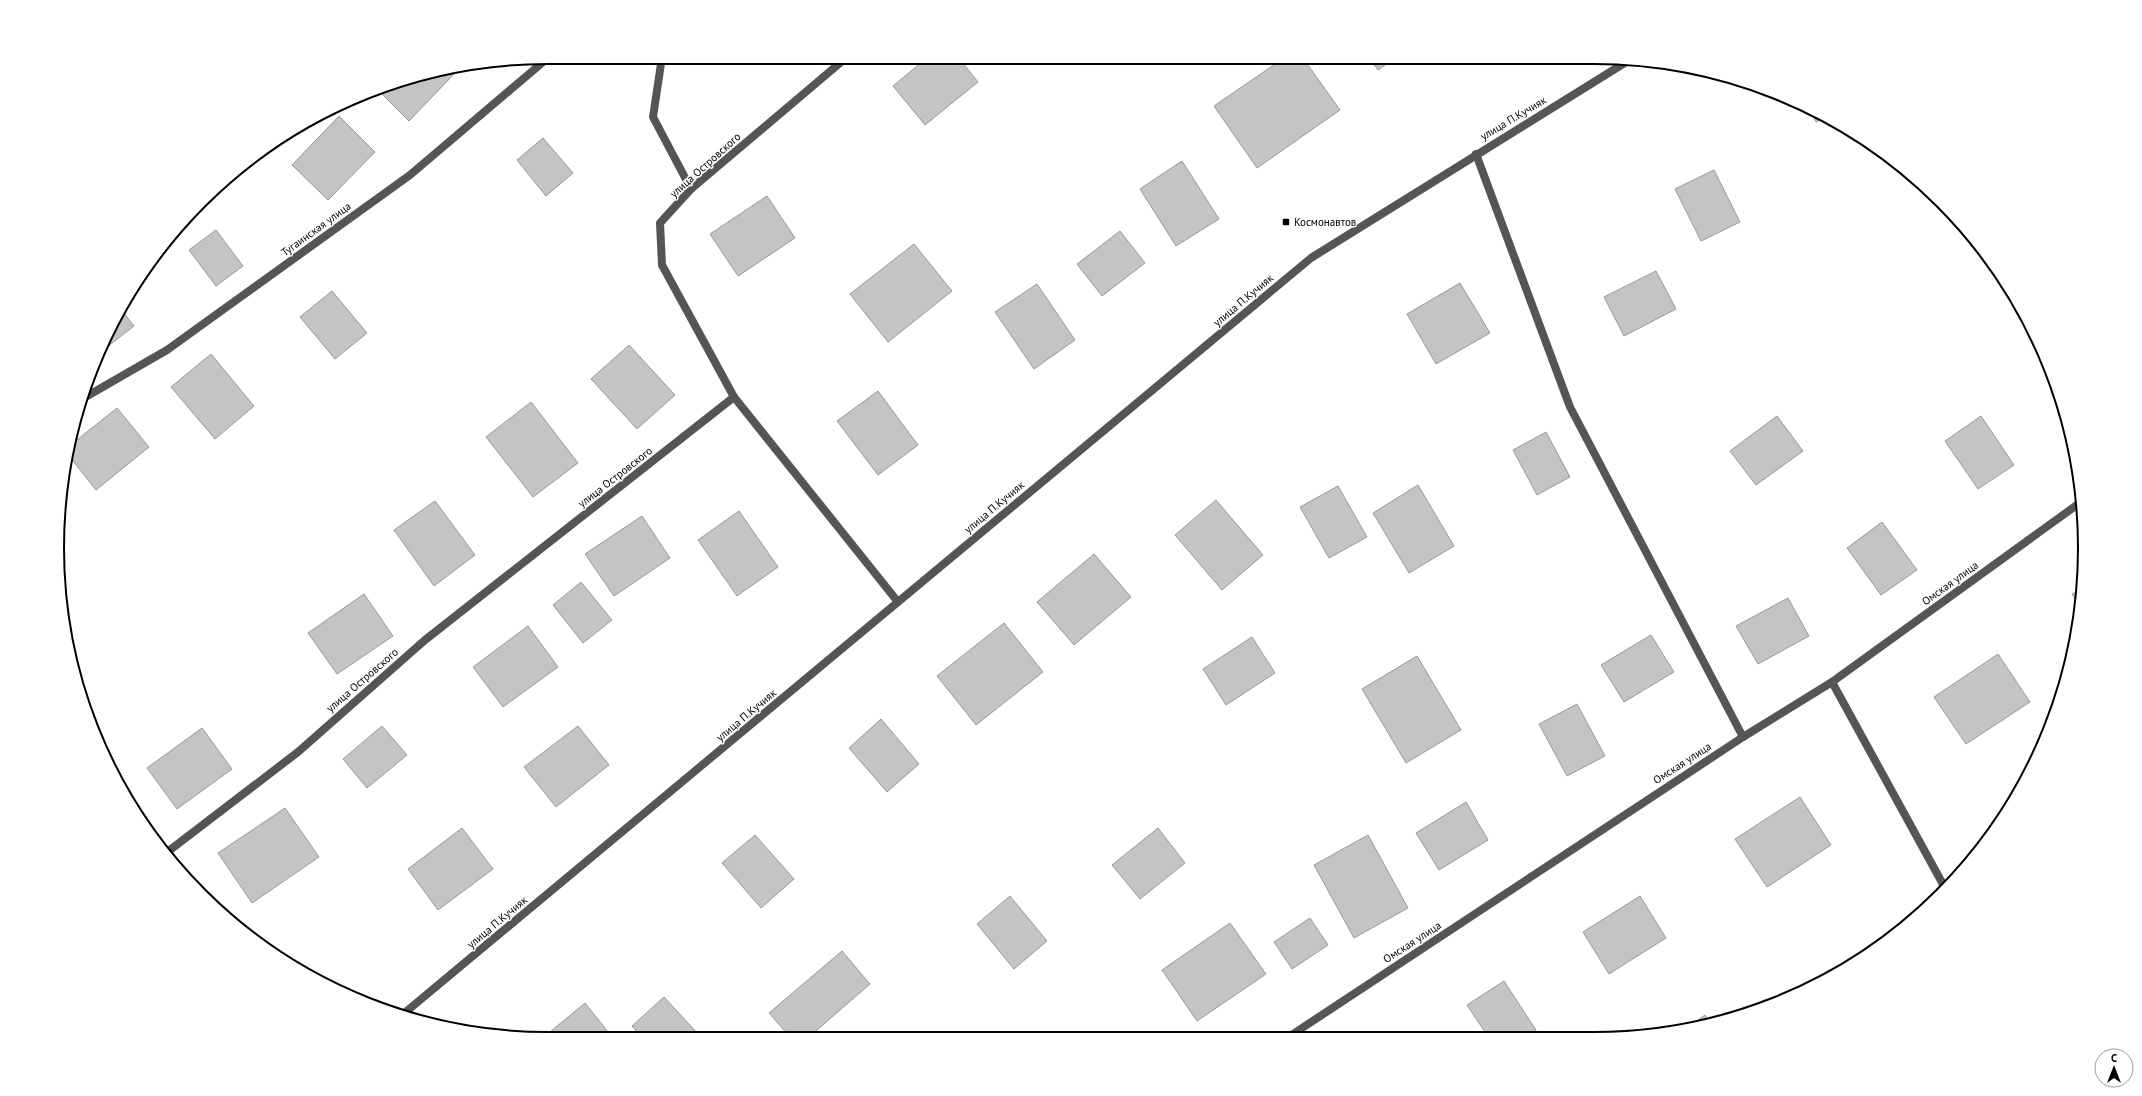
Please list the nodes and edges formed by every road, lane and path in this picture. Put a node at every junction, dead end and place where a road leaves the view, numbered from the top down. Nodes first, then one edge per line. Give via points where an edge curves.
1 (540, 64) edge
2 (661, 64) edge
3 (839, 64) edge
4 (1621, 65) edge
5 (1476, 154) junction
6 (691, 189) junction
7 (89, 395) edge
8 (734, 397) junction
9 (2076, 506) edge
10 (898, 602) junction
11 (1832, 682) junction
12 (1743, 736) junction
13 (170, 850) edge
14 (1942, 883) edge
15 (407, 1011) edge
16 (1296, 1032) edge

1 - 7 street, Тугаинская улица via 410,175 167,350
2 - 6 street via 653,117
3 - 6 street, улица Островского
4 - 5 street, улица П.Кучияк
5 - 10 street, улица П.Кучияк via 1311,258
5 - 12 street via 1570,407
6 - 8 street, улица Островского via 660,223 662,265
8 - 10 street
8 - 13 street, улица Островского via 425,640 298,752
9 - 11 street, Омская улица
10 - 15 street, улица П.Кучияк
11 - 12 street, Омская улица
11 - 14 street
12 - 16 street, Омская улица

